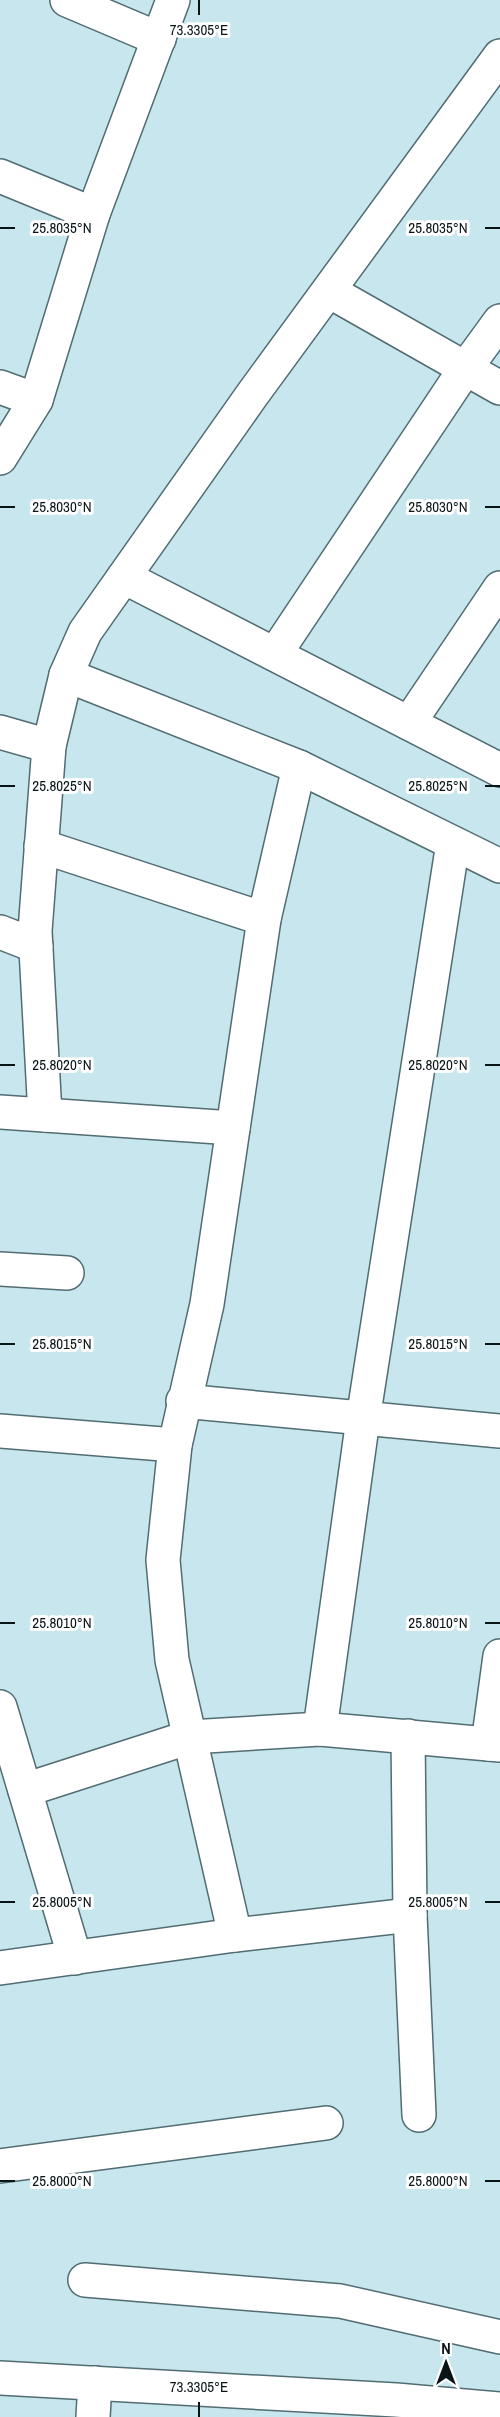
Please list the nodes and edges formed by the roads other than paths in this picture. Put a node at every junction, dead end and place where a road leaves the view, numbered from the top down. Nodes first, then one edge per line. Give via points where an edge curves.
1 (67, 0) edge
2 (173, 0) edge
3 (159, 39) junction
4 (500, 56) edge
5 (0, 176) edge
6 (93, 214) junction
7 (329, 291) junction
8 (500, 321) edge
9 (465, 369) junction
10 (0, 387) edge
11 (500, 388) edge
12 (36, 400) junction
13 (0, 458) edge
14 (124, 577) junction
15 (500, 588) edge
16 (275, 654) junction
17 (66, 675) junction
18 (409, 723) junction
19 (0, 732) edge
20 (49, 746) junction
21 (299, 768) junction
22 (500, 770) edge
23 (453, 843) junction
24 (41, 846) junction
25 (500, 866) edge
26 (264, 919) junction
27 (0, 932) edge
28 (36, 945) junction
29 (0, 1112) edge
30 (45, 1115) junction
31 (233, 1128) junction
32 (0, 1269) edge
33 (67, 1273) dead end
34 (183, 1401) junction
35 (363, 1419) junction
36 (0, 1431) edge
37 (500, 1431) edge
38 (175, 1445) junction
39 (500, 1656) edge
40 (0, 1707) edge
41 (320, 1729) junction
42 (408, 1736) junction
43 (190, 1737) junction
44 (494, 1744) edge
45 (25, 1790) junction
46 (410, 1915) junction
47 (235, 1935) junction
48 (75, 1958) junction
49 (0, 1968) edge
50 (419, 2115) dead end
51 (326, 2123) dead end
52 (0, 2166) edge
53 (85, 2280) dead end
54 (500, 2337) edge
55 (0, 2378) edge
56 (95, 2383) junction
57 (500, 2409) edge
58 (93, 2417) edge

1 - 3 street
2 - 3 street
3 - 6 street
4 - 7 street
5 - 6 street
6 - 12 street
7 - 9 street
7 - 14 street
8 - 9 street
9 - 11 street
9 - 16 street
10 - 12 street
12 - 13 street
14 - 16 street
14 - 17 street via 85,632
15 - 18 street
16 - 18 street
17 - 20 street
17 - 21 street
18 - 22 street
19 - 20 street
20 - 24 street
21 - 23 street
21 - 26 street
23 - 25 street
23 - 35 street
24 - 26 street
24 - 28 street
26 - 31 street
27 - 28 street
28 - 30 street
29 - 30 street
30 - 31 street
31 - 34 street via 207,1304
32 - 33 street
34 - 35 street
34 - 38 street
35 - 37 street
35 - 41 street
36 - 38 street
38 - 43 street via 163,1560 172,1660
39 - 44 street
40 - 45 street
41 - 42 street
41 - 43 street
42 - 44 street
42 - 46 street
43 - 45 street
43 - 47 street
45 - 48 street
46 - 47 street
46 - 50 street
47 - 48 street
48 - 49 street
51 - 52 street
53 - 54 street via 340,2301
55 - 56 street
56 - 57 street
56 - 58 street

